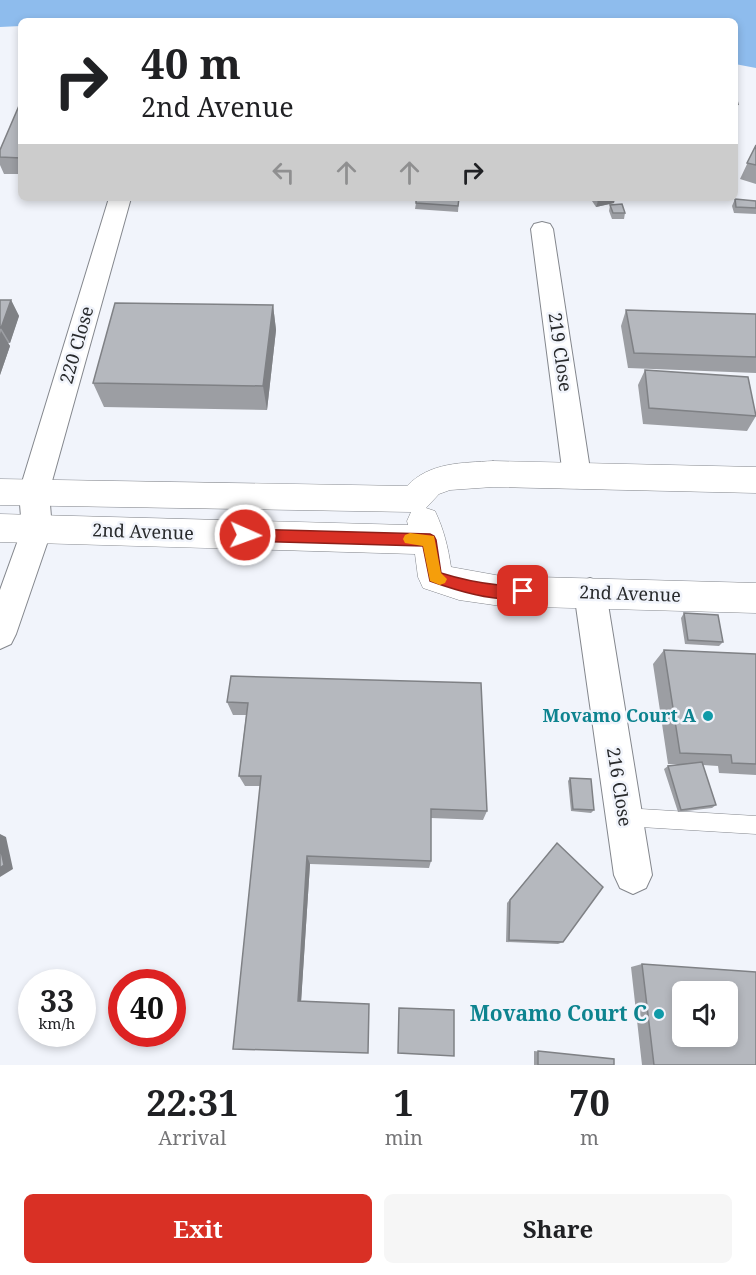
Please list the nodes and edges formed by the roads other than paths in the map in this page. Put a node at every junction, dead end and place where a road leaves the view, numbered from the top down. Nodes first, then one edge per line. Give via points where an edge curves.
1 (119, 201) edge
2 (542, 229) dead end
3 (577, 476) junction
4 (756, 480) edge
5 (0, 492) edge
6 (34, 492) junction
7 (415, 499) junction
8 (0, 528) edge
9 (38, 529) junction
10 (430, 540) junction
11 (590, 592) junction
12 (756, 598) edge
13 (0, 634) edge
14 (624, 817) junction
15 (756, 825) edge
16 (633, 875) dead end

1 - 6 street, 220 Close
2 - 3 street, 219 Close
3 - 4 street
3 - 7 street via 447,477 428,485
5 - 6 street, 2nd Avenue
6 - 7 street, 2nd Avenue
6 - 9 street
7 - 10 street, 2nd Avenue
8 - 9 street, 2nd Avenue
9 - 10 street, 2nd Avenue
9 - 13 street
10 - 11 street, 2nd Avenue via 435,577 459,585 501,591
11 - 12 street, 2nd Avenue
11 - 14 street, 216 Close
14 - 15 lane
14 - 16 street, 216 Close

